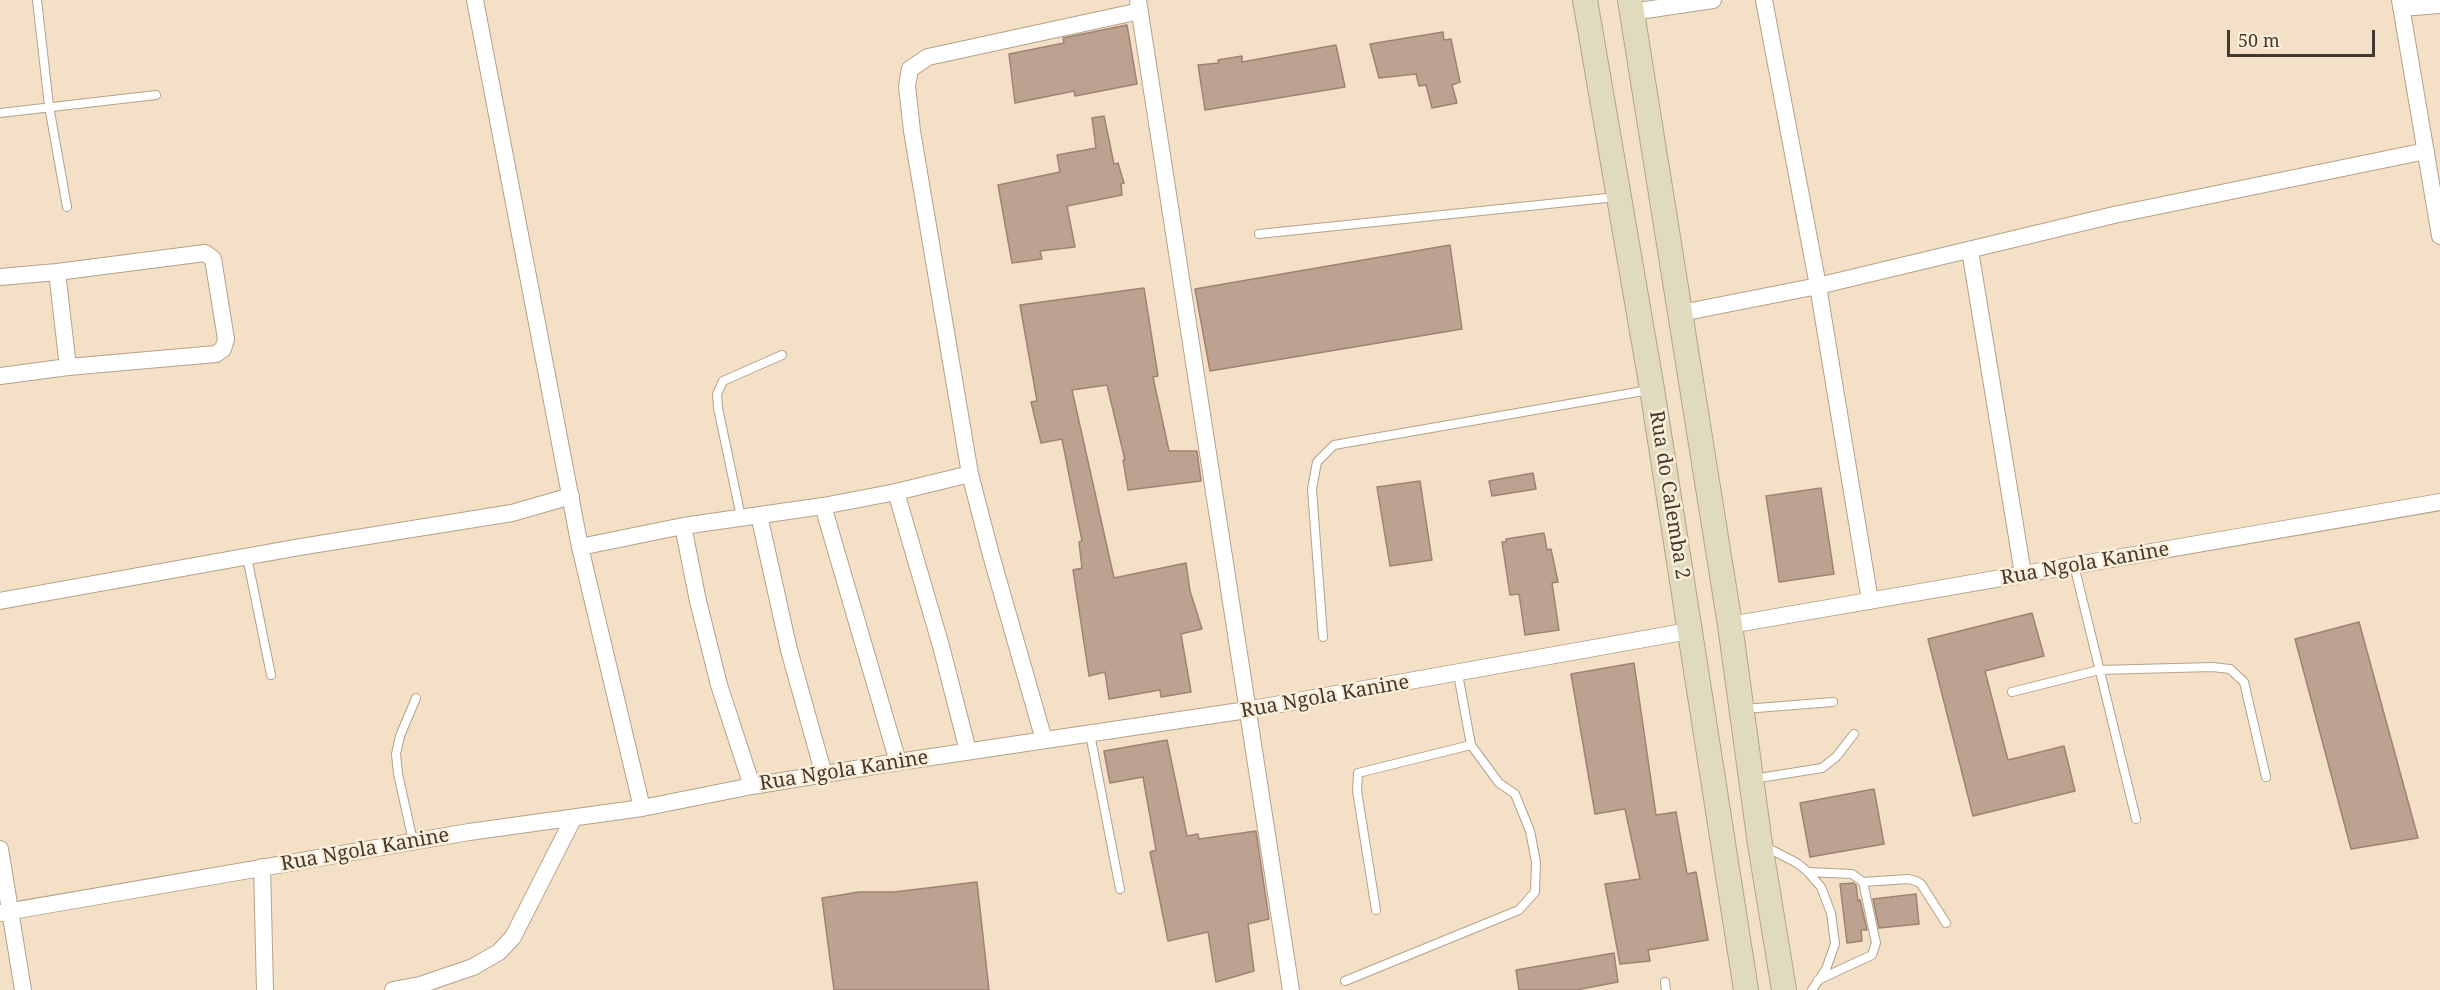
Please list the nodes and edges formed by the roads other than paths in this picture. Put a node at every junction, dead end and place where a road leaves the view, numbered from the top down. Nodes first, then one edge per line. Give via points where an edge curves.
1 (37, 0) edge
2 (475, 0) edge
3 (1585, 0) edge
4 (1713, 0) edge
5 (1764, 0) edge
6 (2400, 4) edge
7 (1139, 5) edge
8 (2440, 5) edge
9 (1631, 6) edge
10 (156, 95) dead end
11 (49, 106) junction
12 (0, 113) edge
13 (2426, 151) junction
14 (1619, 197) junction
15 (67, 207) dead end
16 (1259, 234) dead end
17 (2440, 236) edge
18 (1970, 250) junction
19 (57, 272) junction
20 (0, 277) edge
21 (1818, 286) junction
22 (1681, 313) junction
23 (782, 356) dead end
24 (68, 367) junction
25 (0, 376) edge
26 (1653, 389) junction
27 (970, 474) junction
28 (896, 492) junction
29 (571, 496) junction
30 (2440, 502) edge
31 (823, 506) junction
32 (759, 515) junction
33 (741, 517) junction
34 (682, 526) junction
35 (580, 547) junction
36 (248, 557) junction
37 (2074, 565) junction
38 (2023, 574) junction
39 (0, 601) edge
40 (1870, 601) junction
41 (1730, 625) junction
42 (1689, 632) junction
43 (1323, 637) dead end
44 (2099, 670) junction
45 (1458, 674) junction
46 (272, 675) dead end
47 (2012, 692) dead end
48 (417, 698) dead end
49 (1833, 702) dead end
50 (1247, 710) junction
51 (1741, 710) junction
52 (1090, 734) junction
53 (1854, 734) dead end
54 (1044, 740) junction
55 (1471, 745) junction
56 (968, 751) junction
57 (898, 762) junction
58 (824, 775) junction
59 (2266, 777) dead end
60 (1751, 780) junction
61 (752, 786) junction
62 (642, 808) junction
63 (573, 819) junction
64 (2136, 819) dead end
65 (413, 841) junction
66 (1760, 844) junction
67 (0, 849) edge
68 (262, 867) junction
69 (1808, 872) junction
70 (1863, 882) junction
71 (1120, 889) dead end
72 (1376, 910) dead end
73 (5, 913) edge
74 (1946, 922) dead end
75 (1818, 980) junction
76 (1345, 981) dead end
77 (23, 990) edge
78 (266, 990) edge
79 (393, 990) edge
80 (1291, 990) edge
81 (1746, 990) edge
82 (1784, 990) edge
83 (1812, 990) edge

1 - 11 lane
2 - 29 street
3 - 14 main road, Rua do Calemba 2
4 - 9 street
5 - 21 street
6 - 8 street
6 - 13 street
7 - 27 street via 928,57 910,69 907,86 912,131
7 - 50 street
9 - 22 main road, Rua do Calemba 2
10 - 11 lane
11 - 12 lane
11 - 15 lane
13 - 17 street
13 - 18 street via 2114,215
14 - 16 lane
14 - 26 main road, Rua do Calemba 2
18 - 21 street
18 - 38 street
19 - 20 street
19 - 24 street
19 - 24 street via 205,253 213,259 226,339 223,349 216,354
21 - 22 street
21 - 40 street
22 - 41 main road, Rua do Calemba 2
23 - 33 lane via 723,381 717,394
24 - 25 street
26 - 42 main road, Rua do Calemba 2
26 - 43 lane via 1334,445 1317,462 1312,489
27 - 28 street
27 - 54 street
28 - 31 street
28 - 56 street
29 - 35 street
29 - 36 street via 512,513
30 - 37 street, Rua Ngola Kanine
31 - 32 street
31 - 57 street
32 - 33 street
32 - 58 street via 789,650
33 - 34 street
34 - 35 street
34 - 61 street via 719,685
35 - 62 street
36 - 39 street
36 - 46 lane
37 - 38 street, Rua Ngola Kanine
37 - 44 lane
38 - 40 street, Rua Ngola Kanine
40 - 41 street, Rua Ngola Kanine
41 - 51 main road, Rua do Calemba 2
42 - 45 street, Rua Ngola Kanine
42 - 81 main road, Rua do Calemba 2
44 - 47 lane
44 - 59 lane via 2230,669 2244,682
44 - 64 lane
45 - 50 street, Rua Ngola Kanine
45 - 55 lane
48 - 65 lane via 396,754
49 - 51 lane
50 - 52 street, Rua Ngola Kanine
50 - 80 street
51 - 60 main road, Rua do Calemba 2
52 - 54 street, Rua Ngola Kanine
52 - 71 lane
53 - 60 lane via 1822,768
54 - 56 street, Rua Ngola Kanine
55 - 72 lane via 1358,773 1357,791
55 - 76 lane via 1499,783 1515,794 1530,831 1536,892 1519,910
56 - 57 street, Rua Ngola Kanine
57 - 58 street, Rua Ngola Kanine
58 - 61 street, Rua Ngola Kanine
60 - 66 main road, Rua do Calemba 2
61 - 62 street, Rua Ngola Kanine
62 - 63 street, Rua Ngola Kanine
63 - 65 street, Rua Ngola Kanine
63 - 79 street via 513,937 499,952 473,967
65 - 68 street, Rua Ngola Kanine
66 - 69 lane
66 - 82 main road, Rua do Calemba 2
67 - 73 street
68 - 73 street, Rua Ngola Kanine
68 - 78 street
69 - 70 lane via 1852,874
69 - 75 lane via 1821,886 1834,926 1834,944
70 - 74 lane via 1916,881
70 - 75 lane via 1875,950 1872,955
73 - 77 street
75 - 83 lane

